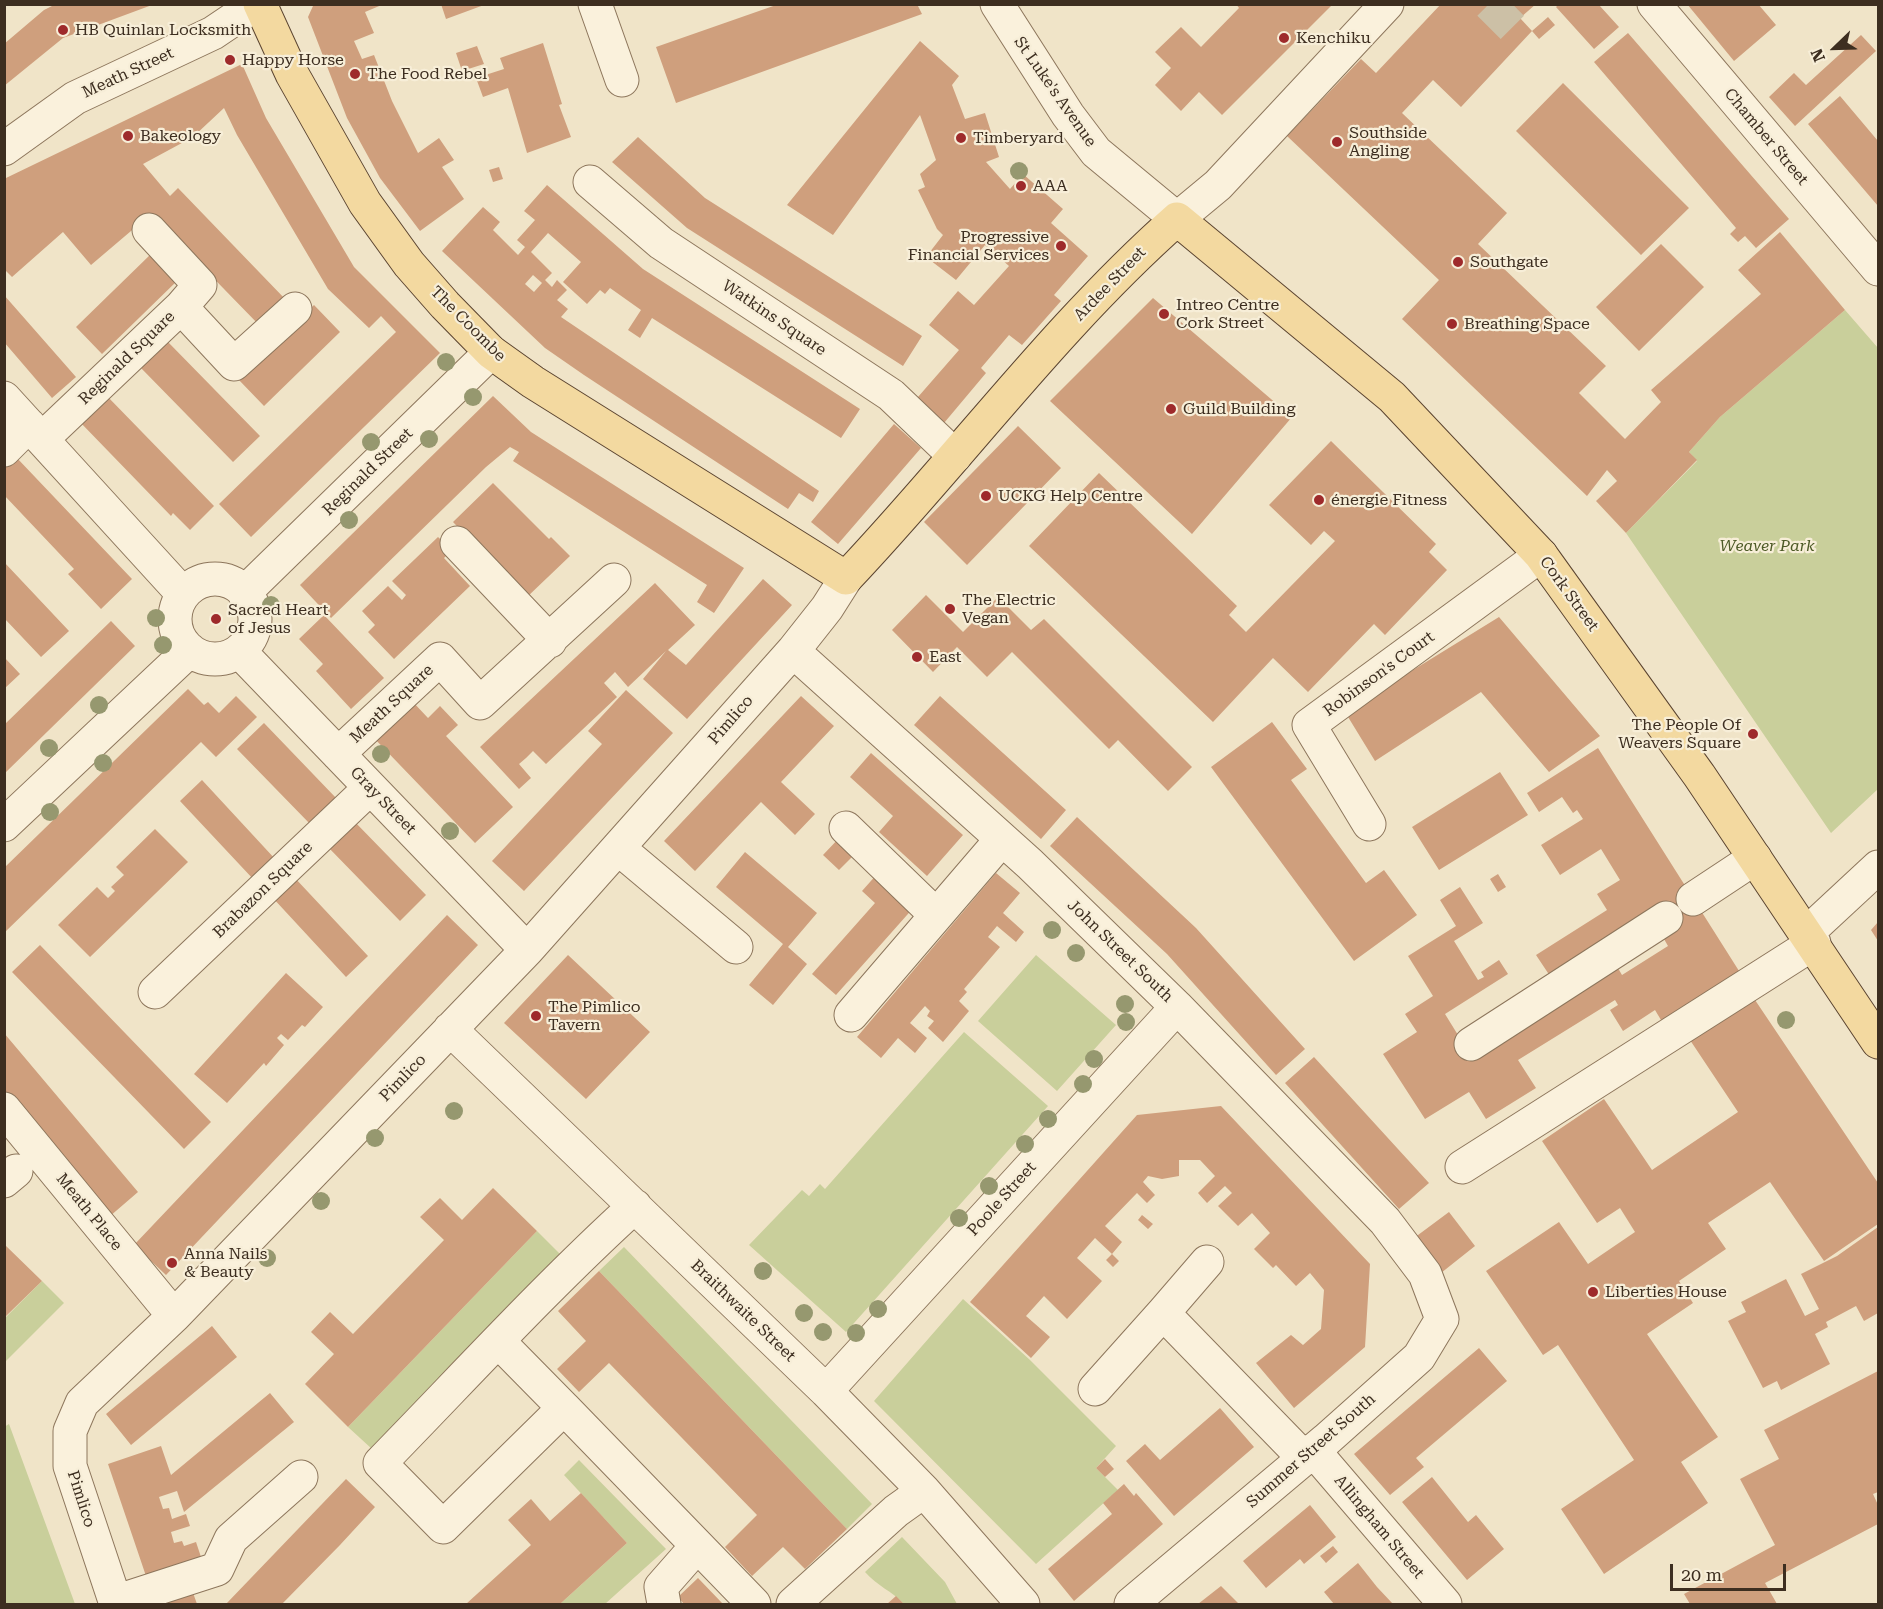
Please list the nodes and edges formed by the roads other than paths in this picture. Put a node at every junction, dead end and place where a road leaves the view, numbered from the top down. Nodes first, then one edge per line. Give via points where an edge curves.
1 (258, 4) edge
2 (595, 4) edge
3 (997, 4) edge
4 (1387, 4) edge
5 (1654, 4) edge
6 (621, 80) dead end
7 (4, 149) edge
8 (590, 182) dead end
9 (1177, 219) junction
10 (149, 230) dead end
11 (1878, 269) edge
12 (181, 306) junction
13 (295, 309) dead end
14 (491, 352) junction
15 (4, 398) edge
16 (36, 432) junction
17 (4, 450) edge
18 (955, 456) junction
19 (457, 543) dead end
20 (1541, 555) junction
21 (846, 578) junction
22 (614, 580) dead end
23 (244, 593) junction
24 (183, 594) junction
25 (550, 641) junction
26 (190, 650) junction
27 (239, 651) junction
28 (793, 651) junction
29 (338, 754) junction
30 (370, 788) junction
31 (1369, 824) dead end
32 (4, 825) edge
33 (846, 828) dead end
34 (1002, 839) junction
35 (618, 849) junction
36 (1755, 858) junction
37 (1878, 867) edge
38 (1693, 899) dead end
39 (936, 915) junction
40 (1666, 918) dead end
41 (1810, 938) junction
42 (736, 947) dead end
43 (527, 950) junction
44 (155, 992) dead end
45 (1177, 1007) junction
46 (851, 1015) dead end
47 (450, 1029) junction
48 (1878, 1042) edge
49 (1471, 1044) dead end
50 (4, 1109) edge
51 (1462, 1167) dead end
52 (634, 1206) junction
53 (1207, 1262) dead end
54 (1425, 1274) joint
55 (1163, 1313) junction
56 (174, 1316) junction
57 (499, 1342) junction
58 (1095, 1389) dead end
59 (826, 1391) junction
60 (564, 1408) junction
61 (1308, 1454) junction
62 (301, 1478) dead end
63 (924, 1491) junction
64 (697, 1546) junction
65 (116, 1603) edge
66 (664, 1605) edge
67 (754, 1605) edge
68 (793, 1605) edge
69 (1023, 1605) edge
70 (1131, 1605) edge
71 (1444, 1605) edge

1 - 7 street, Meath Street via 213,33 75,98
1 - 14 main road, The Coombe via 292,74 365,203 409,264
2 - 6 street
3 - 9 street, St Luke's Avenue via 1096,152
4 - 9 street, Ardee Street via 1218,185
5 - 11 street, Chamber Street
8 - 18 street, Watkins Square via 661,243 891,395
9 - 18 main road, Ardee Street via 1100,291
9 - 20 main road, Cork Street via 1392,397
10 - 12 street via 200,285
12 - 13 street, Reginald Square via 234,364
12 - 16 street, Reginald Square
14 - 21 main road, The Coombe
14 - 23 street, Reginald Street
15 - 16 street
16 - 17 street, Reginald Square
16 - 24 street
18 - 21 main road, Ardee Street
19 - 25 street
20 - 31 street, Robinson's Court via 1309,725
20 - 36 main road, Cork Street
21 - 28 street, Pimlico
22 - 25 street, Meath Square
23 - 24 street via 236,585 213,579 192,586
23 - 27 street via 252,604 254,617 248,641
24 - 26 street via 177,605 176,629
25 - 29 street, Meath Square via 480,703 440,659
26 - 27 street via 214,659
26 - 32 street
27 - 29 street, Gray Street
28 - 34 street, John Street South
28 - 35 street, Pimlico
29 - 30 street, Gray Street
30 - 43 street, Gray Street
30 - 44 street, Brabazon Square
33 - 39 street
34 - 39 street
34 - 45 street, John Street South
35 - 42 street
35 - 43 street, Pimlico
36 - 38 street
36 - 41 main road, Cork Street
37 - 41 street
39 - 46 street
40 - 49 street
41 - 48 main road, Cork Street
41 - 51 street
43 - 47 street, Pimlico
45 - 54 street, John Street South via 1385,1221
45 - 59 street, Poole Street
47 - 52 street, Braithwaite Street
47 - 56 street, Pimlico
50 - 56 street, Meath Place
52 - 57 street
52 - 59 street, Braithwaite Street
53 - 55 street
54 - 61 street, Summer Street South via 1442,1319 1419,1357
55 - 58 street
55 - 61 street, Allingham Street
56 - 65 street, Pimlico via 92,1391 70,1431 70,1466
57 - 60 street
57 - 60 street via 380,1463 442,1527
59 - 63 street, Braithwaite Street
60 - 64 street
61 - 70 street, Summer Street South
61 - 71 street, Allingham Street
62 - 65 street via 231,1539 217,1569
63 - 68 street via 896,1511
63 - 69 street, Braithwaite Street
64 - 66 street via 661,1587
64 - 67 street

